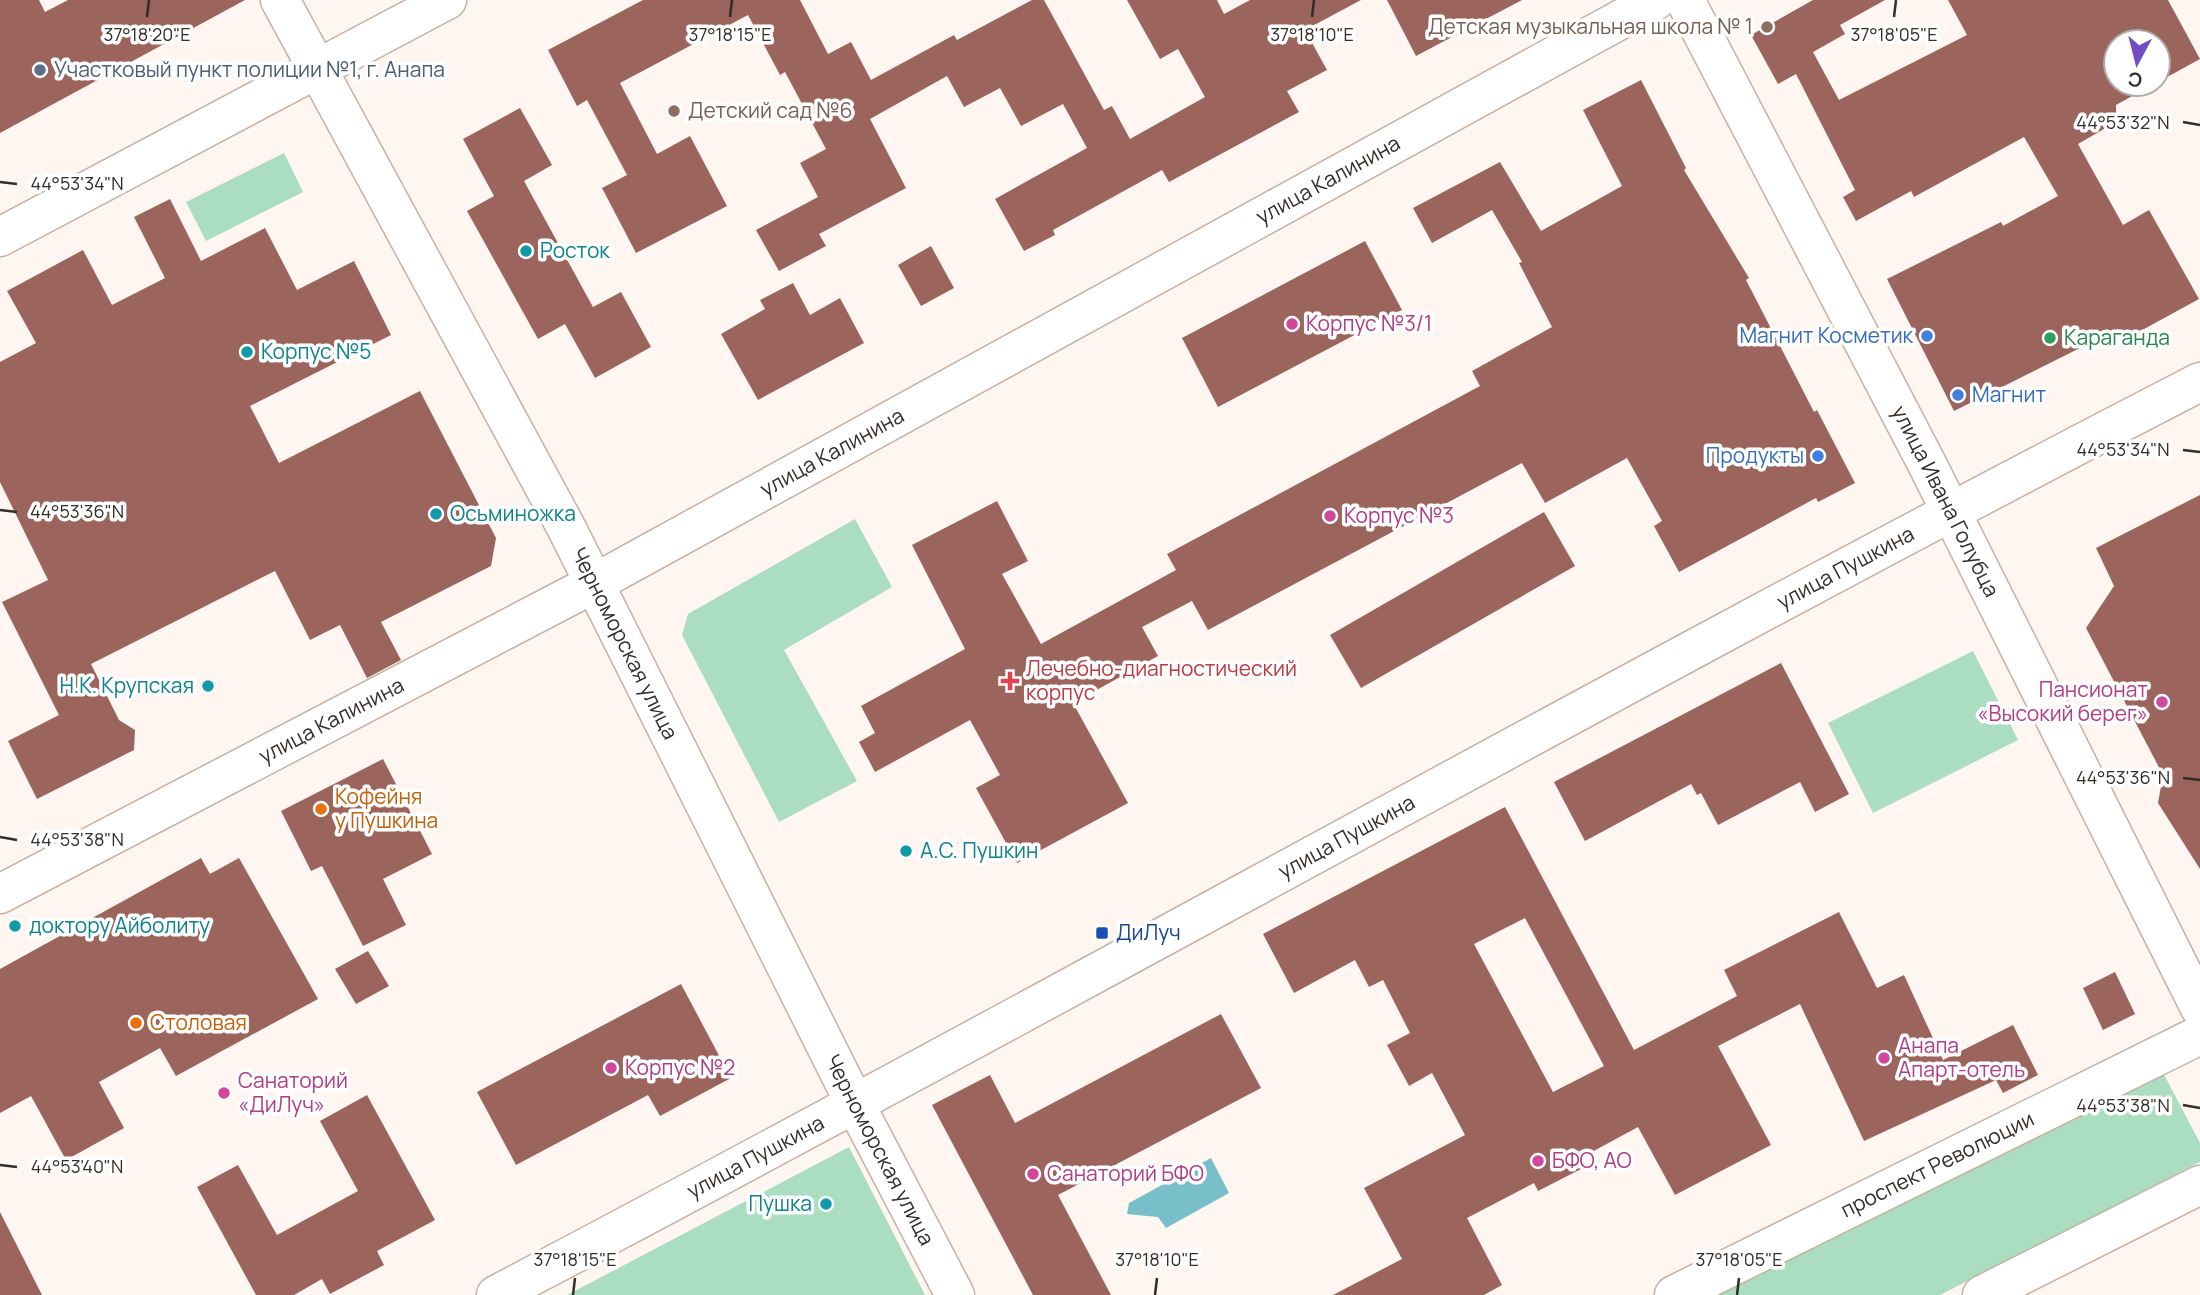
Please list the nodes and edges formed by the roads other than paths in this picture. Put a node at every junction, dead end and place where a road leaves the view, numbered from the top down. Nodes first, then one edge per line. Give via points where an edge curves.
1 (280, 0) edge
2 (447, 0) edge
3 (1656, 0) edge
4 (1685, 0) edge
5 (316, 69) junction
6 (0, 236) edge
7 (2200, 382) edge
8 (1949, 511) junction
9 (593, 584) junction
10 (0, 894) edge
11 (2200, 1008) edge
12 (2200, 1035) edge
13 (856, 1106) junction
14 (2200, 1185) edge
15 (496, 1295) edge
16 (955, 1295) edge
17 (1674, 1295) edge
18 (1982, 1295) edge

1 - 5 street, Черноморская улица
2 - 5 street
3 - 9 street, улица Калинина
4 - 8 street, улица Ивана Голубца
5 - 6 street
5 - 9 street, Черноморская улица
7 - 8 street, улица Пушкина
8 - 11 street, улица Ивана Голубца
8 - 13 street, улица Пушкина
9 - 10 street, улица Калинина
9 - 13 street, Черноморская улица
12 - 17 street, проспект Революции
13 - 15 street, улица Пушкина
13 - 16 street, Черноморская улица
14 - 18 street

